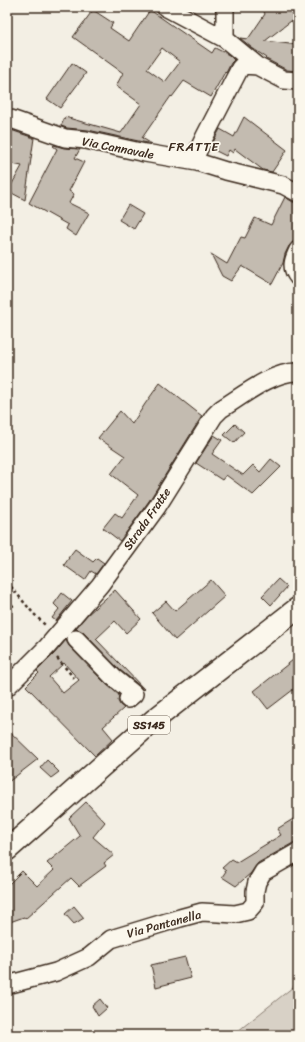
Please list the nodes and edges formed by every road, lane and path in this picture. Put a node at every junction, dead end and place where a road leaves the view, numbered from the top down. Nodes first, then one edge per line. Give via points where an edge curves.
1 (165, 7) edge
2 (187, 7) edge
3 (196, 7) edge
4 (225, 7) edge
5 (225, 39) junction
6 (258, 66) junction
7 (298, 81) edge
8 (7, 119) edge
9 (193, 161) junction
10 (298, 193) edge
11 (298, 250) edge
12 (298, 277) edge
13 (298, 372) edge
14 (7, 582) edge
15 (7, 600) edge
16 (298, 608) edge
17 (7, 620) edge
18 (76, 639) dead end
19 (52, 641) junction
20 (74, 678) dead end
21 (7, 688) edge
22 (128, 700) dead end
23 (7, 850) edge
24 (298, 852) edge
25 (7, 985) edge

1 - 5 street
2 - 3 street via 191,10
4 - 5 street
5 - 6 street
6 - 7 street via 284,80
6 - 9 street via 243,65 240,68
8 - 9 street, Via Cannavale via 65,138
9 - 10 street, Via Cannavale via 283,185
11 - 12 street via 292,262
13 - 19 street, Strada Fratte via 272,378 221,409 214,416 153,513 100,585
14 - 19 path
15 - 17 path via 13,606
16 - 23 main road, SS145 via 154,720
18 - 22 street via 113,677 134,694
19 - 20 path
19 - 21 street, Strada Fratte
24 - 25 street, Via Pantanella via 263,872 257,882 255,903 248,911 235,914 202,912 111,939 89,957 56,972

